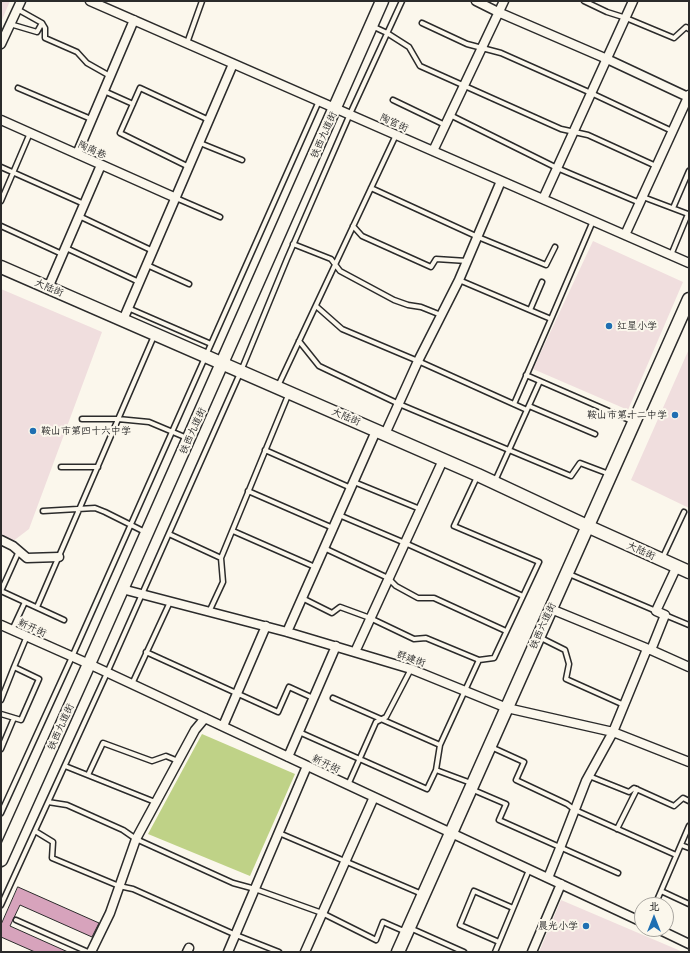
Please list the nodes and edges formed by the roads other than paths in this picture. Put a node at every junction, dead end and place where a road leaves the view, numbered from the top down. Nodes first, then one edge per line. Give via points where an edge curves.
1 (21, 1) edge
2 (90, 1) edge
3 (201, 1) edge
4 (382, 1) edge
5 (402, 1) edge
6 (476, 1) edge
7 (504, 1) edge
8 (584, 1) edge
9 (633, 1) edge
10 (17, 9) junction
11 (498, 12) junction
12 (626, 18) junction
13 (134, 20) junction
14 (42, 23) junction
15 (422, 23) dead end
16 (10, 24) junction
17 (372, 25) junction
18 (689, 29) edge
19 (387, 33) junction
20 (186, 43) junction
21 (1, 44) edge
22 (482, 48) junction
23 (606, 60) junction
24 (234, 64) junction
25 (110, 76) junction
26 (464, 85) junction
27 (18, 88) dead end
28 (104, 91) junction
29 (591, 93) junction
30 (688, 96) edge
31 (393, 100) dead end
32 (319, 101) junction
33 (133, 104) junction
34 (336, 108) junction
35 (350, 114) junction
36 (450, 115) junction
37 (92, 119) junction
38 (1, 120) edge
39 (209, 120) junction
40 (446, 125) junction
41 (672, 131) junction
42 (573, 132) junction
43 (30, 133) junction
44 (396, 135) junction
45 (200, 143) junction
46 (433, 151) junction
47 (77, 154) junction
48 (242, 160) dead end
49 (101, 164) junction
50 (656, 166) junction
51 (1, 167) edge
52 (189, 167) junction
53 (557, 168) junction
54 (689, 171) edge
55 (13, 173) junction
56 (501, 181) junction
57 (371, 188) junction
58 (176, 198) junction
59 (543, 199) junction
60 (641, 200) junction
61 (1, 201) edge
62 (84, 204) junction
63 (673, 208) junction
64 (79, 216) junction
65 (220, 217) dead end
66 (593, 221) junction
67 (1, 226) edge
68 (353, 226) junction
69 (625, 235) junction
70 (478, 237) junction
71 (293, 244) junction
72 (555, 247) dead end
73 (64, 251) junction
74 (153, 251) junction
75 (671, 255) junction
76 (468, 261) junction
77 (689, 263) edge
78 (147, 265) junction
79 (335, 265) junction
80 (1, 267) edge
81 (460, 280) junction
82 (140, 282) junction
83 (542, 282) dead end
84 (189, 284) dead end
85 (48, 288) junction
86 (689, 299) edge
87 (316, 306) junction
88 (128, 308) junction
89 (530, 310) junction
90 (441, 315) junction
91 (551, 318) junction
92 (123, 320) junction
93 (155, 334) junction
94 (299, 342) junction
95 (211, 344) junction
96 (206, 356) junction
97 (418, 361) junction
98 (222, 364) junction
99 (240, 372) junction
100 (526, 375) junction
101 (540, 381) junction
102 (283, 390) junction
103 (399, 404) junction
104 (514, 404) junction
105 (529, 406) junction
106 (527, 410) junction
107 (82, 419) dead end
108 (118, 419) junction
109 (634, 423) junction
110 (172, 431) junction
111 (381, 432) junction
112 (595, 434) dead end
113 (189, 439) junction
114 (265, 450) junction
115 (509, 450) junction
116 (443, 460) junction
117 (61, 467) dead end
118 (98, 467) junction
119 (478, 475) junction
120 (610, 475) junction
121 (495, 483) junction
122 (352, 485) junction
123 (248, 491) junction
124 (80, 508) junction
125 (420, 509) junction
126 (43, 511) dead end
127 (684, 512) dead end
128 (339, 515) junction
129 (130, 524) junction
130 (587, 526) junction
131 (333, 528) junction
132 (233, 531) junction
133 (148, 533) junction
134 (169, 534) junction
135 (1, 540) edge
136 (405, 543) junction
137 (324, 548) junction
138 (19, 551) junction
139 (59, 557) junction
140 (221, 558) junction
141 (662, 560) junction
142 (677, 566) junction
143 (316, 567) junction
144 (689, 572) edge
145 (567, 573) junction
146 (388, 578) junction
147 (122, 589) junction
148 (1, 591) edge
149 (142, 594) junction
150 (523, 596) junction
151 (302, 598) junction
152 (25, 602) junction
153 (170, 602) junction
154 (37, 607) junction
155 (551, 609) junction
156 (656, 611) junction
157 (208, 612) junction
158 (665, 615) junction
159 (370, 618) junction
160 (64, 620) dead end
161 (1, 625) edge
162 (689, 625) edge
163 (266, 626) junction
164 (12, 630) junction
165 (506, 631) junction
166 (287, 632) junction
167 (27, 636) junction
168 (538, 636) junction
169 (336, 646) junction
170 (649, 650) junction
171 (146, 652) junction
172 (354, 652) junction
173 (72, 657) junction
174 (479, 660) junction
175 (89, 664) junction
176 (14, 667) junction
177 (689, 668) edge
178 (411, 669) junction
179 (107, 673) junction
180 (1, 682) edge
181 (132, 684) junction
182 (7, 685) junction
183 (464, 691) junction
184 (237, 693) junction
185 (313, 698) junction
186 (333, 698) dead end
187 (1, 700) edge
188 (624, 705) junction
189 (507, 708) junction
190 (1, 714) edge
191 (14, 718) junction
192 (205, 718) junction
193 (382, 719) junction
194 (223, 726) junction
195 (299, 731) junction
196 (613, 732) junction
197 (440, 745) junction
198 (490, 747) junction
199 (1, 749) edge
200 (288, 757) junction
201 (360, 758) junction
202 (178, 761) junction
203 (689, 762) edge
204 (65, 766) junction
205 (307, 766) junction
206 (436, 770) junction
207 (88, 775) junction
208 (589, 776) junction
209 (348, 785) junction
210 (472, 786) junction
211 (637, 789) junction
212 (374, 797) junction
213 (689, 800) edge
214 (48, 802) junction
215 (156, 802) junction
216 (575, 810) junction
217 (1, 813) edge
218 (689, 826) edge
219 (617, 829) junction
220 (34, 831) junction
221 (279, 833) junction
222 (451, 833) junction
223 (136, 839) junction
224 (681, 845) junction
225 (560, 848) junction
226 (689, 848) edge
227 (676, 855) junction
228 (1, 860) edge
229 (346, 861) junction
230 (529, 869) junction
231 (618, 873) dead end
232 (548, 878) junction
233 (561, 884) junction
234 (119, 886) junction
235 (255, 888) junction
236 (661, 891) junction
237 (423, 895) junction
238 (658, 897) edge
239 (689, 904) edge
240 (1, 905) edge
241 (513, 908) junction
242 (322, 914) junction
243 (634, 918) edge
244 (16, 920) dead end
245 (408, 930) junction
246 (236, 935) junction
247 (674, 937) edge
248 (499, 942) junction
249 (689, 944) edge
250 (88, 952) edge
251 (91, 952) edge
252 (228, 952) edge
253 (279, 952) edge
254 (304, 952) edge
255 (398, 952) edge
256 (464, 952) edge
257 (495, 952) edge
258 (532, 952) edge

1 - 10 street
2 - 13 street, 陶官街
3 - 20 lane
4 - 17 main road, 铁西九道街
5 - 19 lane
6 - 11 street
7 - 11 street
8 - 12 lane
9 - 12 street
10 - 14 lane
10 - 16 street
11 - 22 street
11 - 23 street
12 - 18 lane via 674,38 686,27
12 - 23 street
13 - 20 street, 陶官街
13 - 25 street
14 - 16 lane via 37,32
14 - 25 lane via 45,38 77,52 88,63
15 - 22 lane via 466,44
16 - 21 street
17 - 19 lane
17 - 34 main road, 铁西九道街
19 - 26 lane via 409,47 420,66
19 - 35 lane
20 - 24 street, 陶官街
22 - 26 street
22 - 29 lane
23 - 29 street
23 - 30 street
24 - 32 street, 陶官街
24 - 39 street
25 - 28 street
26 - 36 street
26 - 42 lane via 560,129
27 - 37 lane
28 - 33 lane
28 - 37 street
29 - 41 lane
29 - 42 street
30 - 41 street
31 - 40 lane
32 - 34 street, 陶官街
32 - 95 lane
33 - 39 lane via 140,88
33 - 52 lane via 120,133
34 - 35 street, 陶官街
34 - 98 main road, 铁西九道街
35 - 44 street, 陶官街
35 - 71 lane
36 - 40 street
36 - 53 lane
37 - 47 street
38 - 43 street, 陶南巷
39 - 45 street
40 - 46 street
41 - 50 street
42 - 50 lane via 588,135
42 - 53 street
43 - 47 street, 陶南巷
43 - 55 lane
44 - 46 street, 陶官街
44 - 57 lane
45 - 48 lane
45 - 52 street
46 - 56 street, 陶官街
47 - 49 street, 陶南巷
49 - 58 street, 陶南巷
49 - 62 street
50 - 60 street
51 - 55 lane
52 - 58 street
53 - 59 street
53 - 60 lane
54 - 63 lane
55 - 61 lane
55 - 62 lane
56 - 59 street, 陶官街
56 - 70 street
57 - 68 lane
57 - 70 lane
58 - 65 lane
58 - 74 street
59 - 66 street, 陶官街
60 - 63 lane
60 - 69 street
62 - 64 street
63 - 75 lane via 688,214
64 - 73 street
64 - 74 lane
66 - 69 street, 陶官街
66 - 91 lane
67 - 73 lane
68 - 76 lane via 362,236 431,267 436,259
68 - 79 lane
69 - 75 street, 陶官街
70 - 72 lane via 546,265
70 - 76 street
71 - 79 lane via 331,260
71 - 99 lane
73 - 82 lane
73 - 85 street
74 - 78 street
75 - 77 street, 陶官街
76 - 81 street
78 - 82 street
78 - 84 lane
79 - 87 lane
79 - 90 lane via 340,271 394,300
80 - 85 main road, 大陆街
81 - 89 lane
81 - 90 street
82 - 88 street
83 - 89 lane
85 - 92 main road, 大陆街
86 - 109 main road, 铁西六道街
87 - 94 lane
87 - 97 lane via 342,329
88 - 92 street
88 - 95 lane
89 - 91 lane
90 - 97 street
91 - 100 lane
92 - 93 main road, 大陆街
93 - 96 main road, 大陆街
93 - 108 lane
94 - 102 lane
94 - 103 lane via 319,366
95 - 96 lane
96 - 98 main road, 大陆街
96 - 110 lane
97 - 103 street
97 - 104 lane
98 - 99 main road, 大陆街
98 - 113 main road, 铁西九道街
99 - 102 main road, 大陆街
99 - 134 lane
100 - 101 lane
100 - 104 lane
101 - 105 lane
101 - 109 lane
102 - 111 main road, 大陆街
102 - 114 lane
103 - 111 street
103 - 115 lane
104 - 106 lane
105 - 106 lane
105 - 112 lane
106 - 115 lane
107 - 108 lane
108 - 110 lane via 149,422
108 - 118 lane
109 - 120 main road, 铁西六道街
110 - 113 lane
110 - 129 lane
111 - 116 main road, 大陆街
111 - 122 street
113 - 133 main road, 铁西九道街
114 - 122 lane
114 - 123 lane
115 - 120 lane via 570,476 580,463
115 - 121 lane
116 - 119 main road, 大陆街
116 - 125 street
117 - 118 lane
118 - 124 lane
119 - 121 main road, 大陆街
119 - 150 lane via 454,526 539,562
120 - 130 main road, 铁西六道街
121 - 130 main road, 大陆街
122 - 125 lane
122 - 128 street
123 - 131 lane
123 - 132 lane
124 - 126 lane
124 - 129 lane via 95,508
124 - 139 lane
125 - 136 street
127 - 141 lane
128 - 131 street
128 - 136 lane
129 - 133 lane
129 - 173 lane
130 - 141 main road, 大陆街
130 - 145 main road, 铁西六道街
131 - 137 street
132 - 140 lane
132 - 143 lane
133 - 147 main road, 铁西九道街
134 - 140 lane
134 - 149 lane
135 - 138 street
136 - 146 street
136 - 150 lane
137 - 143 street
137 - 146 lane
138 - 139 street via 27,558
138 - 148 lane
139 - 154 lane
140 - 157 lane via 223,582
141 - 142 main road, 大陆街
142 - 144 main road, 大陆街
142 - 156 street
143 - 151 street
145 - 155 main road, 铁西六道街
145 - 156 lane
146 - 159 street
146 - 165 lane via 396,586 418,598 434,598
147 - 149 street, 群建街
147 - 175 main road, 铁西九道街
148 - 152 lane
149 - 153 street, 群建街
149 - 179 lane
150 - 165 lane
151 - 159 lane via 332,613 340,607
151 - 166 street
152 - 154 lane
152 - 164 lane
153 - 157 street, 群建街
153 - 171 lane
154 - 160 lane
155 - 168 main road, 铁西六道街
155 - 170 street
156 - 158 street
157 - 163 street, 群建街
158 - 162 lane
158 - 170 street
159 - 172 street
159 - 174 lane via 414,639 426,638
161 - 164 street, 新开街
163 - 166 street, 群建街
163 - 184 street
164 - 167 street, 新开街
165 - 174 lane via 494,658
166 - 169 street, 群建街
167 - 173 street, 新开街
167 - 176 lane
168 - 188 lane via 565,650 569,664 566,679
168 - 189 main road, 铁西六道街
169 - 172 street, 群建街
169 - 185 street
170 - 177 street
170 - 188 street
171 - 181 lane
171 - 184 lane
172 - 178 street, 群建街
173 - 175 street, 新开街
173 - 217 lane
174 - 183 lane
175 - 179 street, 新开街
175 - 228 main road, 铁西九道街
176 - 182 lane
176 - 191 lane via 39,679 21,720
178 - 183 street, 群建街
178 - 193 lane via 386,717
179 - 181 street, 新开街
179 - 204 lane
180 - 182 lane
181 - 192 street, 新开街
182 - 187 lane
183 - 189 street, 群建街
183 - 197 lane
184 - 185 lane via 278,712 289,687
184 - 194 street
185 - 195 street
186 - 193 lane
188 - 196 street
189 - 196 street, 群建街
189 - 198 main road, 铁西六道街
190 - 191 lane
191 - 199 lane
192 - 194 street, 新开街
192 - 202 street via 195,730
193 - 197 lane
193 - 201 lane via 376,722
194 - 200 street, 新开街
195 - 200 street
195 - 201 lane
196 - 203 street, 群建街
196 - 208 street
197 - 206 lane
198 - 210 main road, 铁西六道街
198 - 216 lane via 524,762 516,780
200 - 205 street, 新开街
201 - 206 lane via 427,789
201 - 209 lane
202 - 207 lane via 166,756 152,761 102,744
202 - 215 street
204 - 207 lane
204 - 214 lane
205 - 209 street, 新开街
205 - 221 street
206 - 210 lane
207 - 215 lane
208 - 211 lane via 629,792
208 - 216 street
209 - 212 street, 新开街
210 - 222 main road, 铁西六道街
210 - 225 lane via 506,804 499,820
211 - 213 lane via 674,806 683,798
211 - 219 lane
212 - 222 street, 新开街
212 - 229 street
214 - 220 lane
214 - 223 lane via 67,805 123,830
215 - 223 street
216 - 219 lane
216 - 225 street
218 - 224 lane
219 - 227 lane
220 - 234 lane via 53,842 52,858
220 - 240 lane
221 - 229 lane
221 - 235 street
222 - 230 street, 新开街
222 - 237 main road, 铁西六道街
223 - 234 street
223 - 235 lane via 233,883
224 - 226 lane
224 - 227 lane
225 - 231 lane
225 - 232 street
227 - 236 lane
229 - 237 lane
229 - 242 street
230 - 232 street, 新开街
230 - 241 lane
232 - 233 street, 新开街
233 - 243 street, 新开街
233 - 258 street
234 - 246 lane via 133,889
234 - 251 street via 110,913
235 - 242 lane
235 - 246 street
236 - 238 lane
236 - 239 lane
237 - 245 main road, 铁西六道街
241 - 248 lane
241 - 248 lane via 474,891 460,925
242 - 245 lane via 376,940 383,922
242 - 254 street
244 - 250 lane
245 - 255 main road, 铁西六道街
245 - 256 lane
246 - 252 street
246 - 253 lane
247 - 249 street
248 - 257 lane

